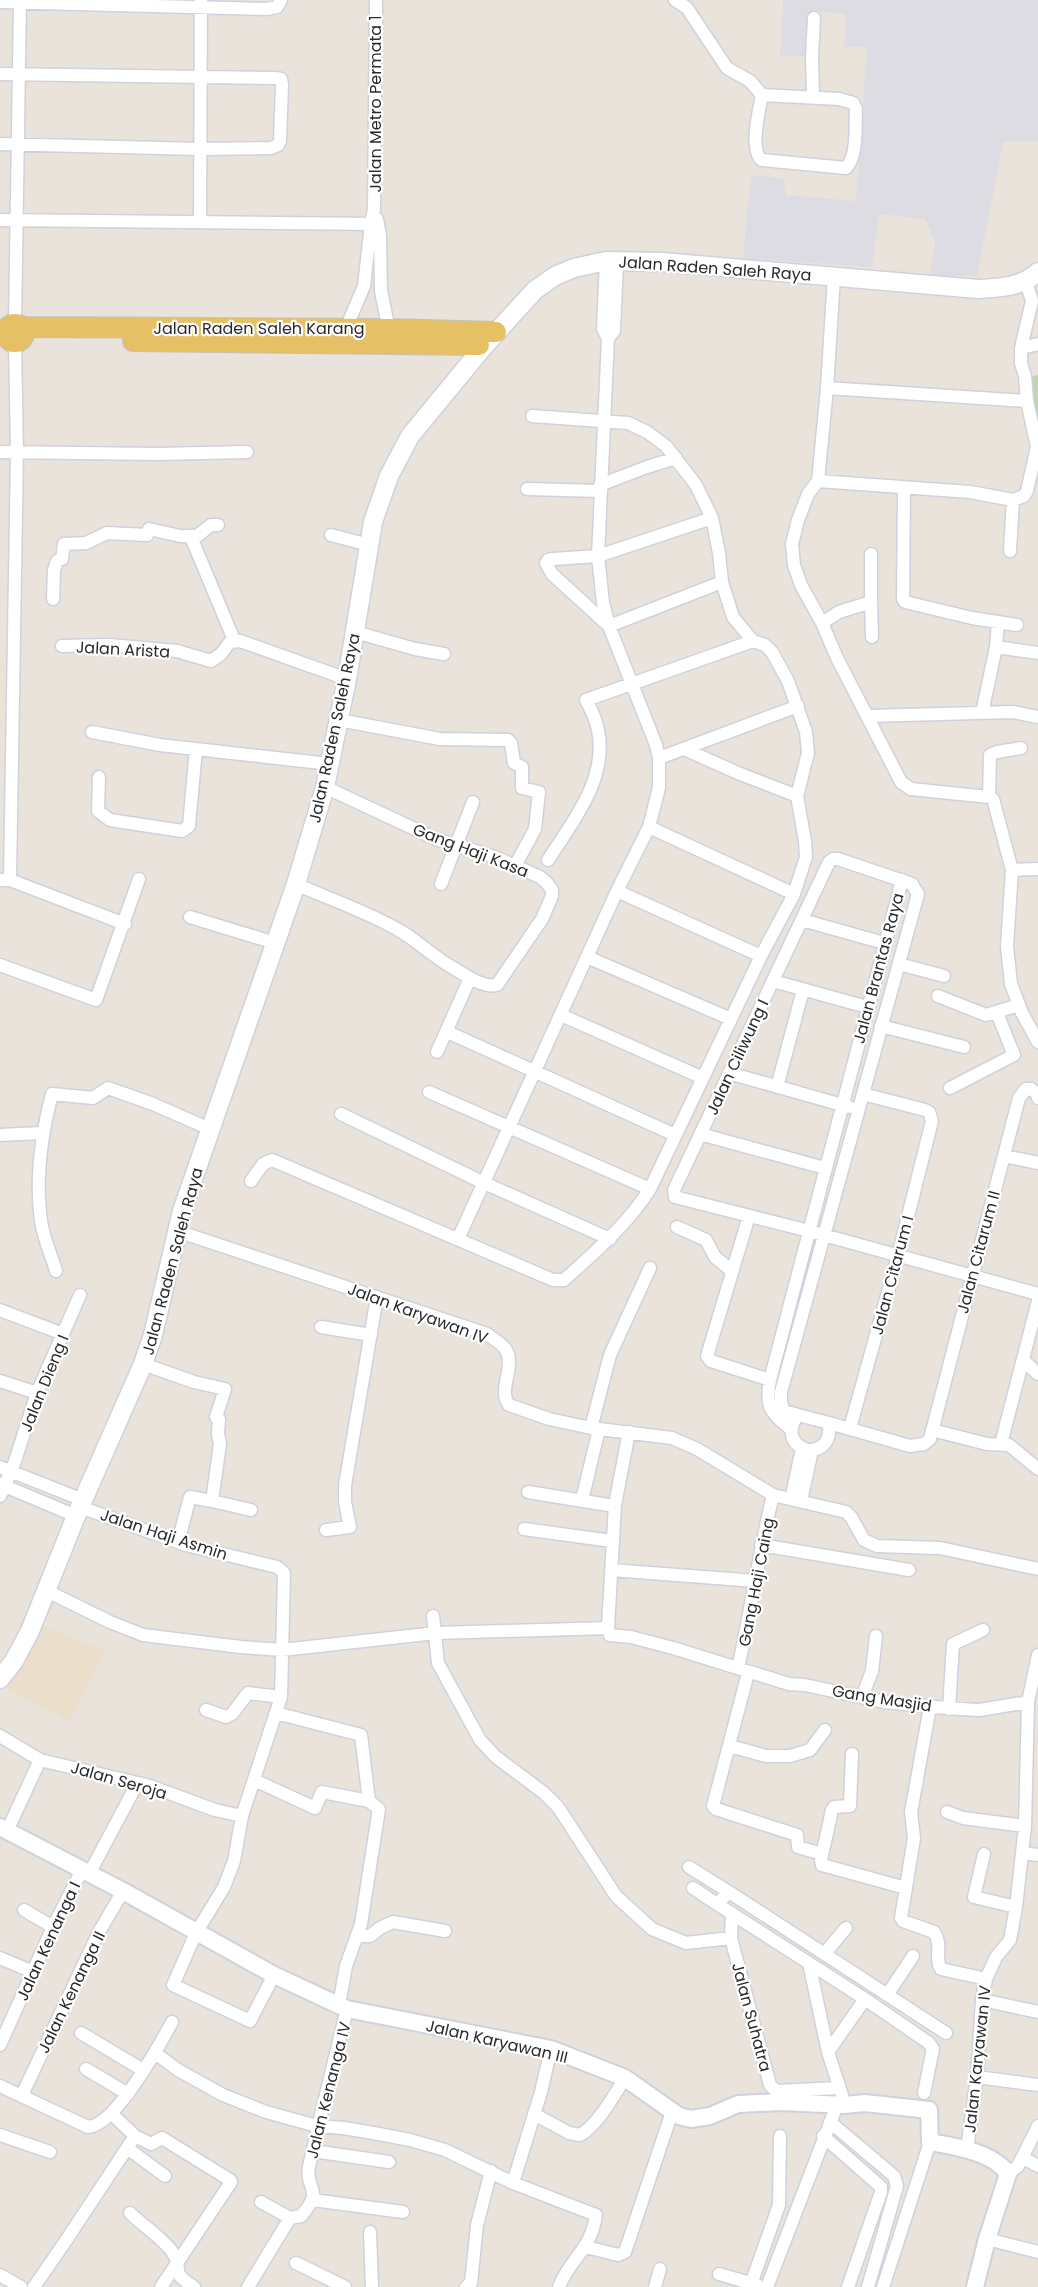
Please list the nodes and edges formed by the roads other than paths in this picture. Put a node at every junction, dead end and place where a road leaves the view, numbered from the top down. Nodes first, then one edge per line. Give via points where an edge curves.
1 (281, 0) edge
2 (376, 0) edge
3 (675, 0) edge
4 (20, 1) edge
5 (0, 2) edge
6 (201, 3) edge
7 (689, 4) edge
8 (814, 18) dead end
9 (0, 74) edge
10 (20, 74) junction
11 (201, 76) junction
12 (762, 95) junction
13 (813, 97) junction
14 (0, 144) edge
15 (18, 144) junction
16 (199, 149) junction
17 (0, 220) edge
18 (17, 220) junction
19 (200, 222) junction
20 (375, 224) junction
21 (612, 261) junction
22 (834, 277) junction
23 (1032, 277) edge
24 (11, 333) edge
25 (346, 335) junction
26 (390, 336) junction
27 (490, 338) junction
28 (1038, 344) edge
29 (1021, 348) junction
30 (827, 387) junction
31 (1027, 401) junction
32 (532, 416) dead end
33 (605, 420) junction
34 (1037, 447) edge
35 (0, 452) edge
36 (17, 452) junction
37 (247, 452) dead end
38 (676, 458) junction
39 (818, 481) junction
40 (904, 487) junction
41 (600, 488) junction
42 (527, 489) dead end
43 (1013, 500) junction
44 (712, 518) junction
45 (218, 525) dead end
46 (331, 535) dead end
47 (191, 537) junction
48 (369, 545) junction
49 (1010, 551) dead end
50 (871, 554) dead end
51 (598, 556) junction
52 (722, 582) junction
53 (54, 599) dead end
54 (871, 602) junction
55 (998, 622) junction
56 (822, 623) junction
57 (1017, 625) dead end
58 (609, 626) junction
59 (355, 632) junction
60 (872, 637) dead end
61 (234, 640) junction
62 (753, 641) junction
63 (62, 646) dead end
64 (996, 647) junction
65 (1038, 653) edge
66 (444, 654) dead end
67 (347, 679) junction
68 (632, 683) junction
69 (798, 706) junction
70 (982, 713) junction
71 (868, 716) junction
72 (1038, 717) edge
73 (339, 720) junction
74 (92, 732) dead end
75 (196, 748) junction
76 (684, 748) junction
77 (1022, 748) dead end
78 (659, 758) junction
79 (330, 764) junction
80 (5, 776) edge
81 (99, 777) dead end
82 (325, 787) junction
83 (797, 796) junction
84 (989, 797) junction
85 (473, 802) dead end
86 (650, 827) junction
87 (458, 846) junction
88 (548, 860) dead end
89 (515, 866) junction
90 (1038, 868) edge
91 (1012, 870) junction
92 (140, 879) dead end
93 (5, 880) edge
94 (902, 880) junction
95 (296, 884) junction
96 (441, 884) dead end
97 (617, 891) junction
98 (794, 894) junction
99 (190, 917) dead end
100 (802, 920) junction
101 (125, 924) junction
102 (275, 943) junction
103 (884, 944) junction
104 (760, 956) junction
105 (587, 957) junction
106 (899, 964) junction
107 (0, 966) edge
108 (944, 976) dead end
109 (470, 978) junction
110 (773, 981) junction
111 (803, 990) junction
112 (938, 996) dead end
113 (1019, 1005) junction
114 (867, 1007) junction
115 (997, 1013) junction
116 (561, 1015) junction
117 (731, 1019) junction
118 (881, 1026) junction
119 (452, 1034) dead end
120 (1038, 1042) edge
121 (964, 1047) dead end
122 (437, 1052) dead end
123 (535, 1072) junction
124 (729, 1073) junction
125 (703, 1078) junction
126 (777, 1087) junction
127 (950, 1088) dead end
128 (429, 1092) dead end
129 (863, 1094) junction
130 (1037, 1096) edge
131 (842, 1105) junction
132 (858, 1109) junction
133 (341, 1114) dead end
134 (510, 1127) junction
135 (210, 1129) junction
136 (41, 1133) junction
137 (700, 1134) junction
138 (0, 1135) edge
139 (675, 1135) junction
140 (1004, 1156) junction
141 (1038, 1163) edge
142 (825, 1168) junction
143 (251, 1181) dead end
144 (482, 1182) junction
145 (650, 1189) junction
146 (749, 1216) junction
147 (677, 1227) dead end
148 (177, 1231) junction
149 (809, 1231) junction
150 (824, 1235) junction
151 (458, 1239) junction
152 (610, 1239) junction
153 (898, 1256) junction
154 (650, 1268) dead end
155 (56, 1271) dead end
156 (732, 1271) junction
157 (972, 1275) junction
158 (1038, 1294) edge
159 (80, 1295) dead end
160 (377, 1297) junction
161 (1038, 1300) edge
162 (0, 1310) edge
163 (321, 1327) dead end
164 (63, 1334) junction
165 (370, 1335) junction
166 (1023, 1360) junction
167 (143, 1364) junction
168 (1038, 1374) edge
169 (770, 1380) junction
170 (0, 1381) edge
171 (37, 1393) junction
172 (798, 1415) junction
173 (829, 1423) junction
174 (850, 1428) junction
175 (595, 1429) junction
176 (791, 1429) junction
177 (932, 1430) junction
178 (629, 1432) junction
179 (1001, 1444) junction
180 (807, 1450) junction
181 (6, 1469) edge
182 (1038, 1469) edge
183 (2, 1489) edge
184 (528, 1492) dead end
185 (773, 1495) junction
186 (582, 1500) junction
187 (796, 1500) junction
188 (212, 1501) junction
189 (608, 1505) dead end
190 (80, 1508) junction
191 (250, 1510) dead end
192 (524, 1529) dead end
193 (326, 1530) dead end
194 (612, 1541) junction
195 (178, 1542) junction
196 (761, 1545) junction
197 (909, 1569) dead end
198 (1038, 1569) edge
199 (612, 1570) junction
200 (756, 1581) junction
201 (46, 1591) junction
202 (433, 1616) dead end
203 (608, 1629) junction
204 (983, 1630) dead end
205 (876, 1636) dead end
206 (436, 1639) junction
207 (282, 1650) junction
208 (1038, 1655) edge
209 (743, 1670) junction
210 (0, 1679) edge
211 (281, 1696) junction
212 (862, 1696) junction
213 (1028, 1702) junction
214 (930, 1707) junction
215 (949, 1709) junction
216 (206, 1710) dead end
217 (276, 1713) junction
218 (1033, 1726) edge
219 (825, 1730) dead end
220 (0, 1736) edge
221 (730, 1746) junction
222 (852, 1754) dead end
223 (40, 1760) junction
224 (1032, 1776) edge
225 (254, 1780) junction
226 (138, 1784) junction
227 (369, 1801) junction
228 (947, 1812) dead end
229 (242, 1816) junction
230 (1024, 1826) junction
231 (3, 1829) edge
232 (1022, 1853) junction
233 (822, 1854) junction
234 (984, 1854) dead end
235 (1038, 1855) edge
236 (689, 1867) dead end
237 (85, 1872) junction
238 (693, 1888) dead end
239 (906, 1888) junction
240 (123, 1891) junction
241 (729, 1892) junction
242 (717, 1904) junction
243 (1016, 1907) junction
244 (24, 1910) dead end
245 (732, 1913) junction
246 (53, 1927) junction
247 (846, 1928) dead end
248 (445, 1931) dead end
249 (196, 1933) junction
250 (358, 1936) junction
251 (731, 1938) junction
252 (824, 1954) junction
253 (913, 1956) dead end
254 (0, 1958) edge
255 (809, 1963) junction
256 (33, 1972) junction
257 (274, 1975) junction
258 (986, 1979) junction
259 (887, 1995) junction
260 (865, 1999) junction
261 (982, 2000) junction
262 (343, 2007) junction
263 (1038, 2012) edge
264 (172, 2022) dead end
265 (81, 2033) dead end
266 (946, 2033) dead end
267 (0, 2045) edge
268 (551, 2049) junction
269 (828, 2052) junction
270 (156, 2054) junction
271 (86, 2069) dead end
272 (143, 2070) junction
273 (977, 2077) junction
274 (625, 2078) junction
275 (1038, 2085) edge
276 (0, 2086) edge
277 (924, 2093) dead end
278 (128, 2094) junction
279 (22, 2095) junction
280 (840, 2099) junction
281 (672, 2112) junction
282 (112, 2114) junction
283 (534, 2114) junction
284 (831, 2122) junction
285 (317, 2126) junction
286 (1038, 2126) edge
287 (0, 2135) edge
288 (135, 2136) junction
289 (780, 2136) dead end
290 (823, 2136) junction
291 (930, 2142) junction
292 (127, 2148) junction
293 (968, 2149) junction
294 (313, 2151) junction
295 (50, 2152) dead end
296 (1023, 2158) junction
297 (389, 2162) dead end
298 (1038, 2166) edge
299 (491, 2171) junction
300 (1008, 2174) junction
301 (165, 2176) dead end
302 (513, 2183) junction
303 (313, 2200) junction
304 (261, 2202) dead end
305 (403, 2212) dead end
306 (130, 2213) dead end
307 (290, 2218) junction
308 (370, 2232) dead end
309 (987, 2239) junction
310 (586, 2247) junction
311 (1038, 2252) edge
312 (177, 2261) junction
313 (296, 2263) dead end
314 (660, 2269) dead end
315 (719, 2274) dead end
316 (0, 2275) edge
317 (752, 2285) edge
318 (21, 2287) edge
319 (34, 2287) edge
320 (161, 2287) edge
321 (195, 2287) edge
322 (248, 2287) edge
323 (345, 2287) edge
324 (372, 2287) edge
325 (466, 2287) edge
326 (559, 2287) edge
327 (655, 2287) edge
328 (766, 2287) edge
329 (849, 2287) edge
330 (868, 2287) edge
331 (883, 2287) edge
332 (975, 2287) edge

1 - 6 street via 277,7 267,9
2 - 20 street, Jalan Metro Permata 1
3 - 7 street
4 - 5 street
4 - 6 street
4 - 10 street
6 - 11 street
7 - 12 street via 727,68 750,81
8 - 13 street
9 - 10 street
10 - 11 street
10 - 15 street
11 - 16 street
11 - 16 street via 275,78 281,79 282,85 278,145 266,149
12 - 13 street
12 - 13 street via 755,148 758,157 846,168 853,152 856,109 847,100
14 - 15 street
15 - 16 street
15 - 18 street
16 - 19 street
17 - 18 street
18 - 19 street
18 - 24 street
19 - 20 street
20 - 25 street, Jalan Metro Permata 1 via 364,286
20 - 26 street, Jalan Metro Permata 1
21 - 22 main road, Jalan Raden Saleh Raya
21 - 27 main road, Jalan Raden Saleh Raya via 555,276 535,290
21 - 33 street via 614,331 608,338
22 - 23 main road, Jalan Raden Saleh Raya via 978,289 999,288
22 - 30 street
23 - 29 street via 1032,301
24 - 25 main road, Jalan Raden Saleh Karang
24 - 36 street
25 - 26 main road, Jalan Raden Saleh Karang
26 - 27 main road, Jalan Raden Saleh Karang
27 - 48 main road, Jalan Raden Saleh Raya via 402,447 388,476
28 - 29 street
29 - 31 street
30 - 31 street
30 - 39 street
31 - 34 street
32 - 33 street
33 - 38 street via 628,423 647,432
33 - 41 street
34 - 43 street via 1027,491
35 - 36 street
36 - 37 street
36 - 80 street
38 - 41 street
38 - 44 street via 696,485
39 - 40 street
39 - 56 street via 808,494 792,544 801,585
40 - 43 street
40 - 55 street via 905,602
41 - 42 street
41 - 51 street
43 - 49 street
44 - 51 street
44 - 52 street
45 - 47 street
46 - 48 street
47 - 53 street via 149,529 147,535 107,533 86,543 64,544 62,560 57,561 54,570
47 - 61 street
48 - 59 main road, Jalan Raden Saleh Raya
50 - 54 street
51 - 58 street
51 - 58 street via 553,559 546,563 552,574
52 - 58 street
52 - 62 street via 733,617
54 - 56 street via 838,612
54 - 60 street
55 - 57 street
55 - 64 street
56 - 71 street
58 - 68 street
59 - 66 street
59 - 67 main road, Jalan Raden Saleh Raya
61 - 63 street, Jalan Arista via 212,661 177,651 110,645
61 - 67 street
62 - 68 street
62 - 69 street via 772,652
64 - 65 street
64 - 70 street
67 - 73 main road, Jalan Raden Saleh Raya
68 - 78 street
68 - 88 street via 586,700 600,741 592,790
69 - 76 street
69 - 83 street via 808,753
70 - 71 street
70 - 72 street via 1013,712
71 - 84 street via 905,786
73 - 79 main road, Jalan Raden Saleh Raya
73 - 89 street via 440,739 508,740 514,763 522,767 522,788 539,792 535,829
74 - 75 street
75 - 79 street
75 - 81 street via 189,826 182,831 110,820 98,811
76 - 78 street
76 - 83 street
77 - 84 street via 990,756
78 - 86 street via 660,781
79 - 82 main road, Jalan Raden Saleh Raya
80 - 93 street
82 - 87 street, Gang Haji Kasa
82 - 95 main road, Jalan Raden Saleh Raya
83 - 98 street via 806,857
84 - 91 street via 996,807
85 - 87 street
86 - 97 street
86 - 98 street
87 - 89 street, Gang Haji Kasa
87 - 96 street
89 - 109 street, Gang Haji Kasa via 540,877 550,886 552,896 542,919 497,985
90 - 91 street
91 - 113 street via 1007,946 1011,984
92 - 101 street
93 - 101 street
94 - 100 street, Jalan Ciliwung I via 833,859
94 - 103 street, Jalan Brantas Raya
94 - 106 street, Jalan Brantas Raya via 912,884 918,894
95 - 102 main road, Jalan Raden Saleh Raya
95 - 109 street via 403,933
97 - 104 street
97 - 105 street
98 - 104 street
99 - 102 street
100 - 103 street
100 - 110 street, Jalan Ciliwung I
101 - 107 street via 96,1000
102 - 135 main road, Jalan Raden Saleh Raya
103 - 114 street, Jalan Brantas Raya
104 - 117 street
105 - 116 street
105 - 117 street
106 - 108 street
106 - 118 street, Jalan Brantas Raya
109 - 122 street
110 - 111 street
110 - 124 street, Jalan Ciliwung I
111 - 114 street
111 - 126 street
112 - 115 street via 986,1015
113 - 115 street
113 - 120 street
114 - 131 street, Jalan Brantas Raya
115 - 127 street via 1014,1055
116 - 123 street
116 - 125 street
117 - 125 street
118 - 121 street
118 - 129 street, Jalan Brantas Raya
119 - 123 street
123 - 134 street
123 - 139 street
124 - 126 street
124 - 137 street, Jalan Ciliwung I
125 - 139 street
126 - 131 street
128 - 134 street
129 - 132 street, Jalan Brantas Raya
129 - 153 street, Jalan Citarum I via 925,1110 932,1121
130 - 140 street, Jalan Citarum II via 1026,1089 1019,1098
131 - 132 street
131 - 142 street, Jalan Brantas Raya
132 - 150 street, Jalan Brantas Raya
133 - 144 street
134 - 144 street
134 - 145 street
135 - 136 street via 108,1088 93,1098 51,1094
135 - 148 main road, Jalan Raden Saleh Raya
136 - 138 street
136 - 155 street via 41,1222
137 - 142 street
137 - 146 street, Jalan Ciliwung I via 674,1190 675,1197
139 - 145 street
140 - 141 street
140 - 157 street, Jalan Citarum II
142 - 149 street, Jalan Brantas Raya
143 - 151 street via 263,1164 272,1160
144 - 151 street
144 - 152 street
145 - 152 street
146 - 149 street, Jalan Ciliwung I
146 - 156 street
147 - 156 street via 706,1240 715,1257
148 - 160 street, Jalan Karyawan IV
148 - 167 main road, Jalan Raden Saleh Raya
149 - 150 street, Jalan Ciliwung I
149 - 169 street, Jalan Brantas Raya
150 - 153 street, Jalan Ciliwung I
150 - 172 street, Jalan Brantas Raya via 782,1392 784,1411
151 - 152 street via 558,1281
153 - 157 street, Jalan Ciliwung I
153 - 174 street, Jalan Citarum I
154 - 175 street via 610,1356
156 - 169 street via 707,1358
157 - 158 street, Jalan Ciliwung I
157 - 177 street, Jalan Citarum II
159 - 164 street, Jalan Dieng I
160 - 165 street
160 - 175 street, Jalan Karyawan IV via 487,1334 509,1356 505,1393 509,1405
161 - 166 street
162 - 164 street
163 - 165 street
164 - 171 street, Jalan Dieng I
165 - 193 street via 345,1485 350,1527
166 - 168 street
166 - 179 street
167 - 188 street via 225,1389 216,1417 220,1444
167 - 190 main road, Jalan Raden Saleh Raya
169 - 176 street, Jalan Brantas Raya via 767,1401 771,1411
170 - 171 street
171 - 181 street, Jalan Dieng I
172 - 173 street
172 - 176 street
173 - 174 street
173 - 180 street via 827,1441 821,1448
174 - 177 street via 910,1446 926,1443
175 - 178 street, Jalan Karyawan IV
175 - 186 street
176 - 180 street via 792,1437
177 - 179 street
178 - 185 street, Jalan Karyawan IV via 672,1438
178 - 194 street
179 - 182 street via 1014,1449
180 - 187 street
181 - 183 street, Jalan Dieng I
181 - 190 street
183 - 190 street
184 - 186 street
185 - 187 street, Jalan Karyawan IV
185 - 196 street, Gang Haji Caing
186 - 189 street
187 - 198 street, Jalan Karyawan IV via 846,1512 869,1544 940,1548
188 - 191 street
188 - 195 street via 190,1497
190 - 195 street, Jalan Haji Asmin
190 - 201 main road, Jalan Raden Saleh Raya
192 - 194 street
194 - 199 street
195 - 207 street, Jalan Haji Asmin via 282,1569
196 - 197 street
196 - 200 street, Gang Haji Caing
199 - 200 street
199 - 203 street
200 - 209 street, Gang Haji Caing
201 - 207 street via 143,1635
201 - 210 main road, Jalan Raden Saleh Raya via 30,1631
202 - 206 street
203 - 206 street
203 - 209 street, Gang Masjid via 610,1635 641,1640
204 - 215 street via 953,1644
205 - 212 street via 872,1671
206 - 207 street
206 - 251 street via 438,1663 480,1740 558,1807 616,1896 652,1929 686,1943
207 - 211 street
208 - 213 street, Jalan Karyawan IV
209 - 212 street, Gang Masjid via 789,1684
209 - 221 street, Gang Haji Caing
211 - 216 street via 248,1693 226,1717
211 - 217 street
212 - 214 street, Gang Masjid
213 - 215 street, Gang Masjid via 979,1710
213 - 218 street, Jalan Karyawan IV
214 - 215 street, Gang Masjid
214 - 239 street via 911,1812 914,1838
217 - 225 street
217 - 227 street via 360,1735
218 - 224 street, Jalan Karyawan IV
219 - 221 street via 810,1750 790,1756 766,1756
220 - 223 street, Jalan Seroja
221 - 233 street, Gang Haji Caing via 713,1806 798,1835 798,1847
222 - 233 street via 850,1805 833,1808
223 - 226 street, Jalan Seroja
223 - 231 street
224 - 230 street, Jalan Karyawan IV
225 - 227 street via 315,1808 322,1792
225 - 229 street
226 - 229 street, Jalan Seroja
226 - 237 street, Jalan Kenanga I
227 - 250 street, Jalan Kenanga IV via 379,1809
228 - 230 street via 963,1818
229 - 249 street via 234,1861 224,1887
230 - 232 street, Jalan Karyawan IV
231 - 237 street, Jalan Karyawan III
232 - 235 street
232 - 243 street, Jalan Karyawan IV
233 - 239 street via 823,1866
234 - 243 street via 974,1897
236 - 241 street
237 - 240 street, Jalan Karyawan III
237 - 246 street, Jalan Kenanga I
238 - 242 street
239 - 258 street via 901,1920 934,1932 940,1943 941,1969
240 - 249 street, Jalan Karyawan III
240 - 279 street, Jalan Kenanga II via 99,1932
241 - 242 street
241 - 252 street
242 - 245 street
243 - 258 street, Jalan Karyawan IV via 1010,1940
244 - 246 street
245 - 251 street, Jalan Suhatra
245 - 255 street
246 - 256 street, Jalan Kenanga I
247 - 252 street
248 - 250 street via 393,1922 370,1936
249 - 257 street, Jalan Karyawan III
249 - 257 street via 173,1984 250,2020
250 - 262 street, Jalan Kenanga IV via 346,1966
251 - 280 street, Jalan Suhatra via 770,2085 776,2091
252 - 259 street
253 - 259 street
254 - 256 street
255 - 260 street
255 - 269 street
256 - 267 street, Jalan Kenanga I
257 - 262 street, Jalan Karyawan III
258 - 261 street, Jalan Karyawan IV
259 - 266 street
260 - 269 street
260 - 277 street via 933,2049
261 - 263 street
261 - 273 street, Jalan Karyawan IV
262 - 268 street, Jalan Karyawan III
262 - 285 street, Jalan Kenanga IV
264 - 270 street
265 - 272 street
268 - 274 street, Jalan Karyawan III
268 - 283 street
269 - 280 street
270 - 272 street
270 - 285 street via 223,2095
271 - 278 street
272 - 278 street
273 - 275 street
273 - 293 street, Jalan Karyawan IV
274 - 281 street, Jalan Karyawan III
274 - 283 street via 580,2135
276 - 279 street
278 - 282 street
279 - 282 street via 88,2127
280 - 281 street, Jalan Karyawan III via 738,2104 691,2119
280 - 284 street
280 - 291 street, Jalan Karyawan III via 925,2109 930,2114
281 - 310 street via 625,2252 618,2255
282 - 288 street
283 - 302 street
284 - 290 street
284 - 330 street via 894,2176 897,2186
285 - 294 street, Jalan Kenanga IV
285 - 299 street via 410,2140 445,2150
286 - 296 street
287 - 295 street
288 - 292 street
288 - 312 street via 151,2144 162,2138 231,2182
289 - 317 street via 779,2205
290 - 328 street
290 - 329 street via 881,2187
291 - 293 street
291 - 331 street
292 - 301 street
292 - 319 street
293 - 300 street via 1001,2166
294 - 297 street
294 - 303 street, Jalan Kenanga IV via 308,2176
296 - 298 street
296 - 300 street
299 - 302 street
299 - 325 street via 477,2225 471,2283
300 - 309 street
302 - 310 street via 596,2215
303 - 305 street
303 - 307 street via 301,2216
304 - 307 street
306 - 312 street via 173,2252
307 - 322 street
308 - 324 street
309 - 311 street
309 - 332 street
310 - 326 street
312 - 320 street
312 - 321 street via 180,2278
313 - 323 street
314 - 327 street
315 - 317 street
316 - 318 street
317 - 328 street

